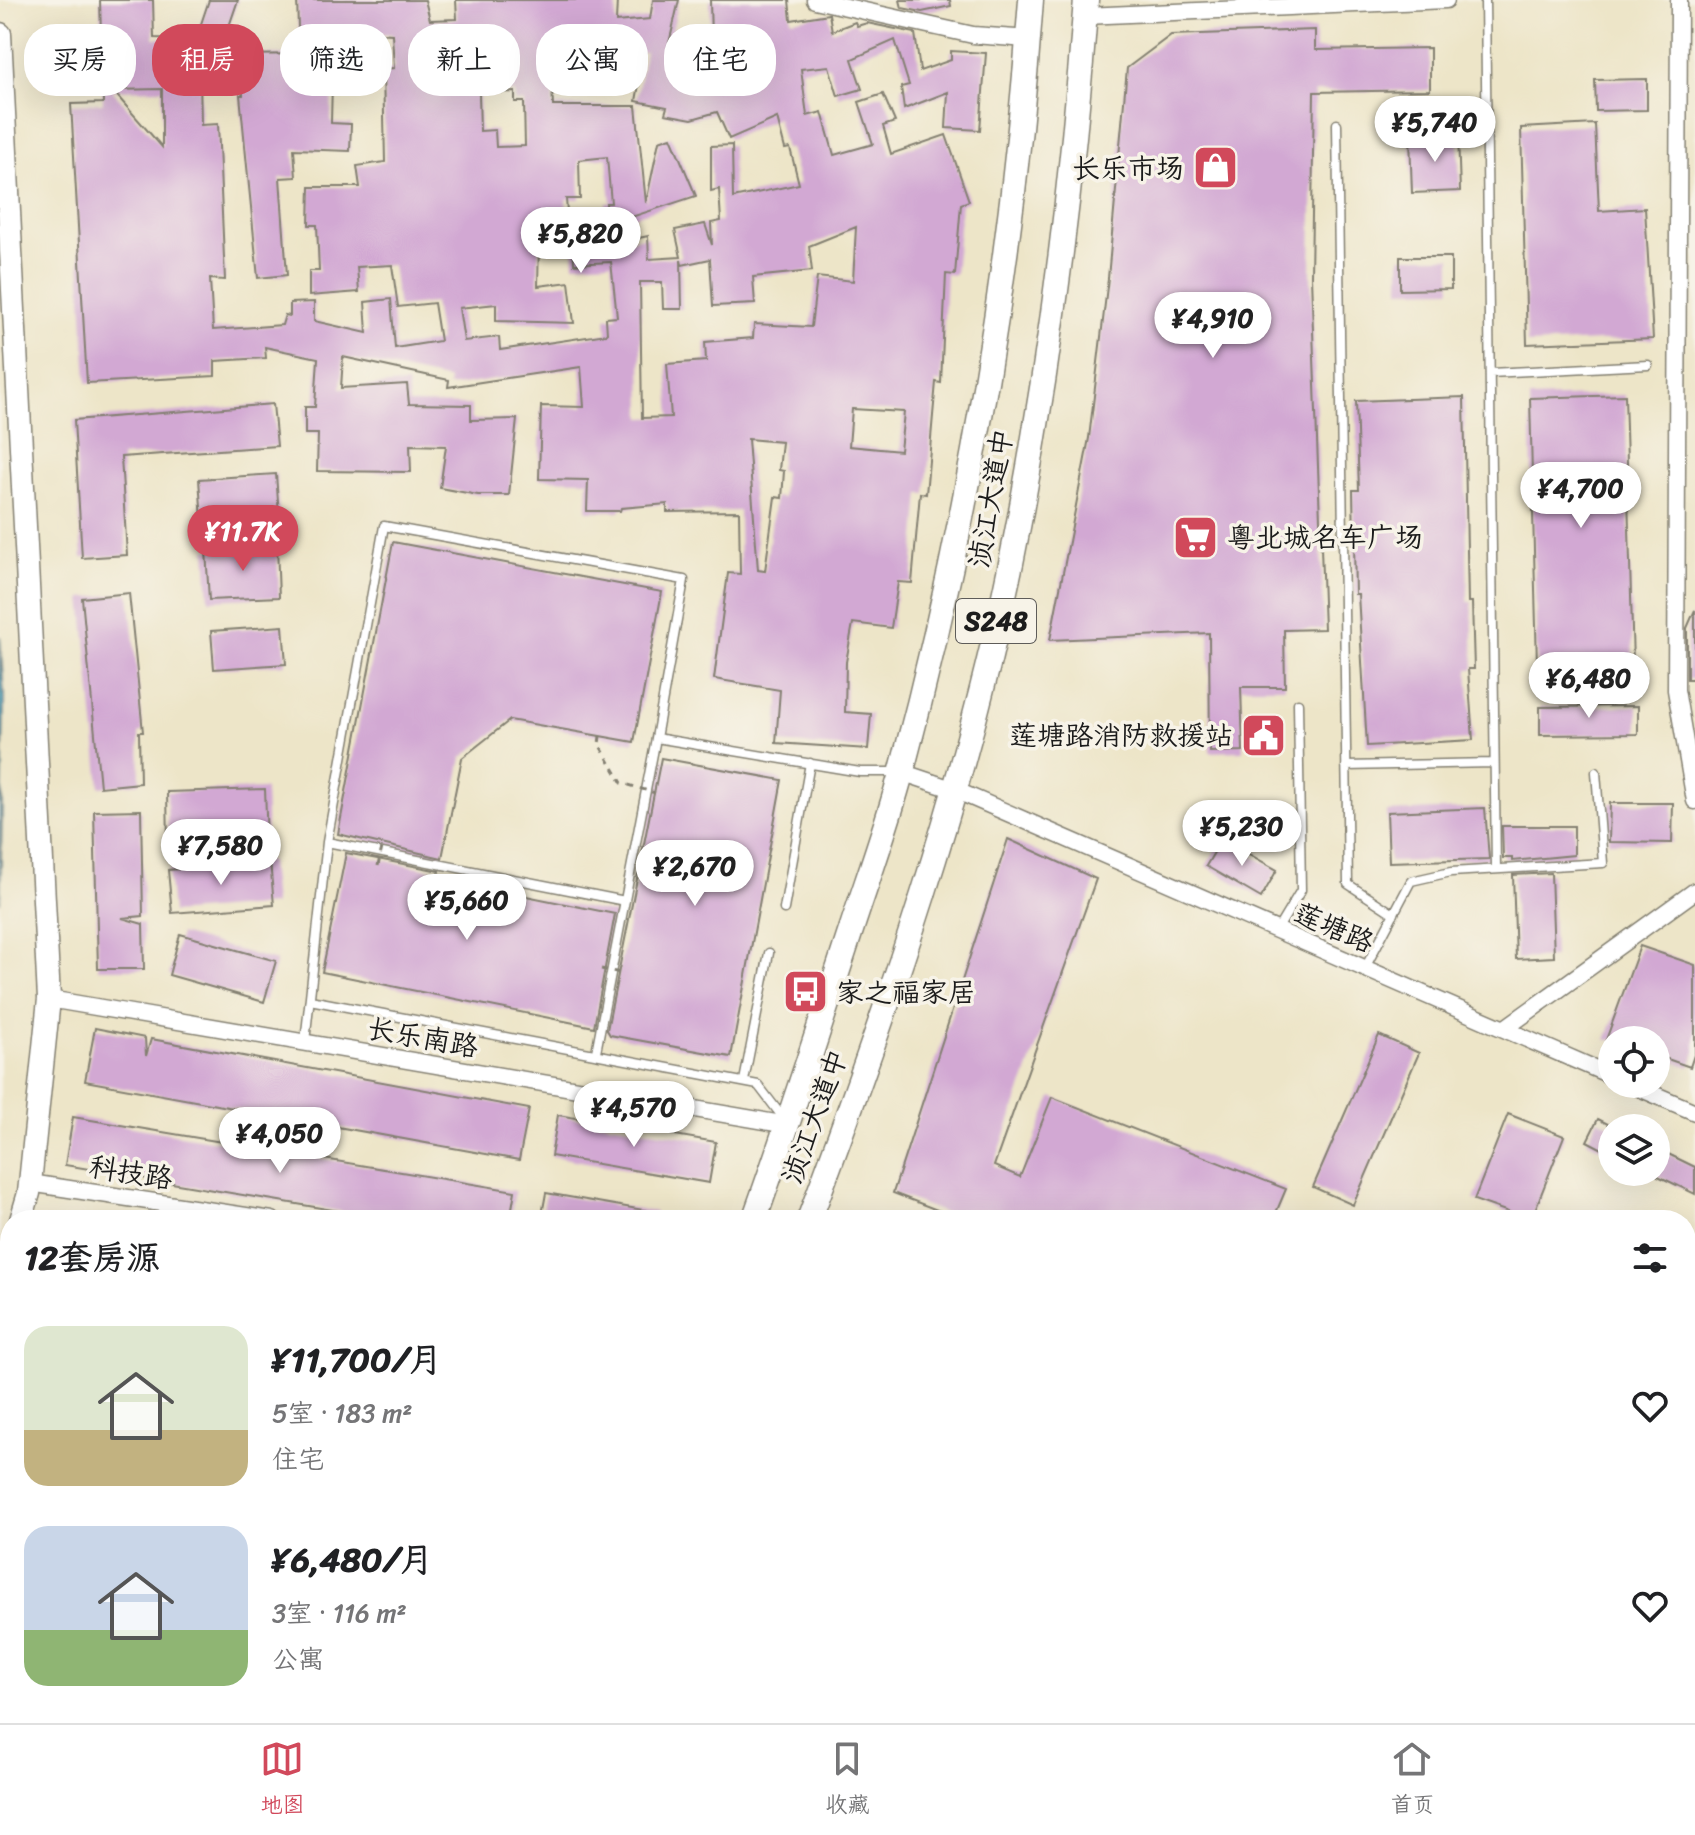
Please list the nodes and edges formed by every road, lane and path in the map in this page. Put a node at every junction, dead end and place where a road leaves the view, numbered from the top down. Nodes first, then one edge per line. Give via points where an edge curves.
1 (815, 0) edge
2 (1031, 0) edge
3 (1446, 0) edge
4 (1485, 0) edge
5 (1679, 0) edge
6 (1086, 8) edge
7 (0, 34) edge
8 (1029, 39) junction
9 (1337, 124) dead end
10 (1648, 365) dead end
11 (1490, 373) junction
12 (1298, 703) dead end
13 (600, 736) dead end
14 (656, 738) junction
15 (810, 763) junction
16 (1494, 763) junction
17 (1346, 766) junction
18 (901, 772) junction
19 (1596, 772) dead end
20 (955, 790) junction
21 (655, 793) dead end
22 (1695, 801) edge
23 (327, 842) junction
24 (383, 843) dead end
25 (378, 866) dead end
26 (1496, 869) junction
27 (1695, 891) edge
28 (625, 901) junction
29 (784, 909) dead end
30 (1394, 914) junction
31 (1277, 930) junction
32 (769, 953) dead end
33 (601, 969) dead end
34 (1365, 969) junction
35 (621, 973) dead end
36 (49, 999) junction
37 (310, 1000) junction
38 (1504, 1029) junction
39 (304, 1043) junction
40 (596, 1052) junction
41 (1598, 1070) edge
42 (744, 1081) junction
43 (1662, 1098) edge
44 (1695, 1112) edge
45 (788, 1125) junction
46 (30, 1183) junction
47 (23, 1210) edge
48 (207, 1210) edge
49 (758, 1210) edge
50 (813, 1210) edge

1 - 8 street via 973,35
2 - 8 main road, 浈江大道中 / S248
3 - 6 street
4 - 11 lane
5 - 22 street via 1676,690
6 - 20 main road, 浈江大道中 / S248 via 1067,207 1016,532
7 - 36 street
8 - 18 main road, 浈江大道中 / S248 via 987,371 953,557
9 - 17 lane
10 - 11 lane
11 - 16 lane
12 - 31 lane via 1301,890
13 - 21 path, bridge via 599,744 622,783
14 - 15 lane
14 - 23 lane via 684,580 384,526
14 - 28 lane
15 - 18 lane
15 - 29 lane
16 - 17 lane
16 - 26 lane
17 - 30 lane via 1348,884
18 - 20 street, 莲塘路
18 - 45 main road, 浈江大道中 / S248
19 - 26 lane via 1603,863
20 - 31 street, 莲塘路
20 - 50 main road, 浈江大道中 / S248
23 - 28 lane
23 - 37 lane
24 - 25 path, bridge
26 - 30 lane via 1411,881
27 - 38 street
28 - 40 lane
30 - 34 lane
31 - 34 street, 莲塘路
32 - 42 lane
33 - 35 path, bridge
34 - 38 street, 莲塘路
36 - 39 street, 长乐南路
36 - 46 street
37 - 39 lane
37 - 40 lane
38 - 41 street, 莲塘路
39 - 45 street, 长乐南路
40 - 42 lane
42 - 45 lane via 769,1095
43 - 44 street
45 - 49 main road, 浈江大道中 / S248
46 - 47 street
46 - 48 street, 科技路

